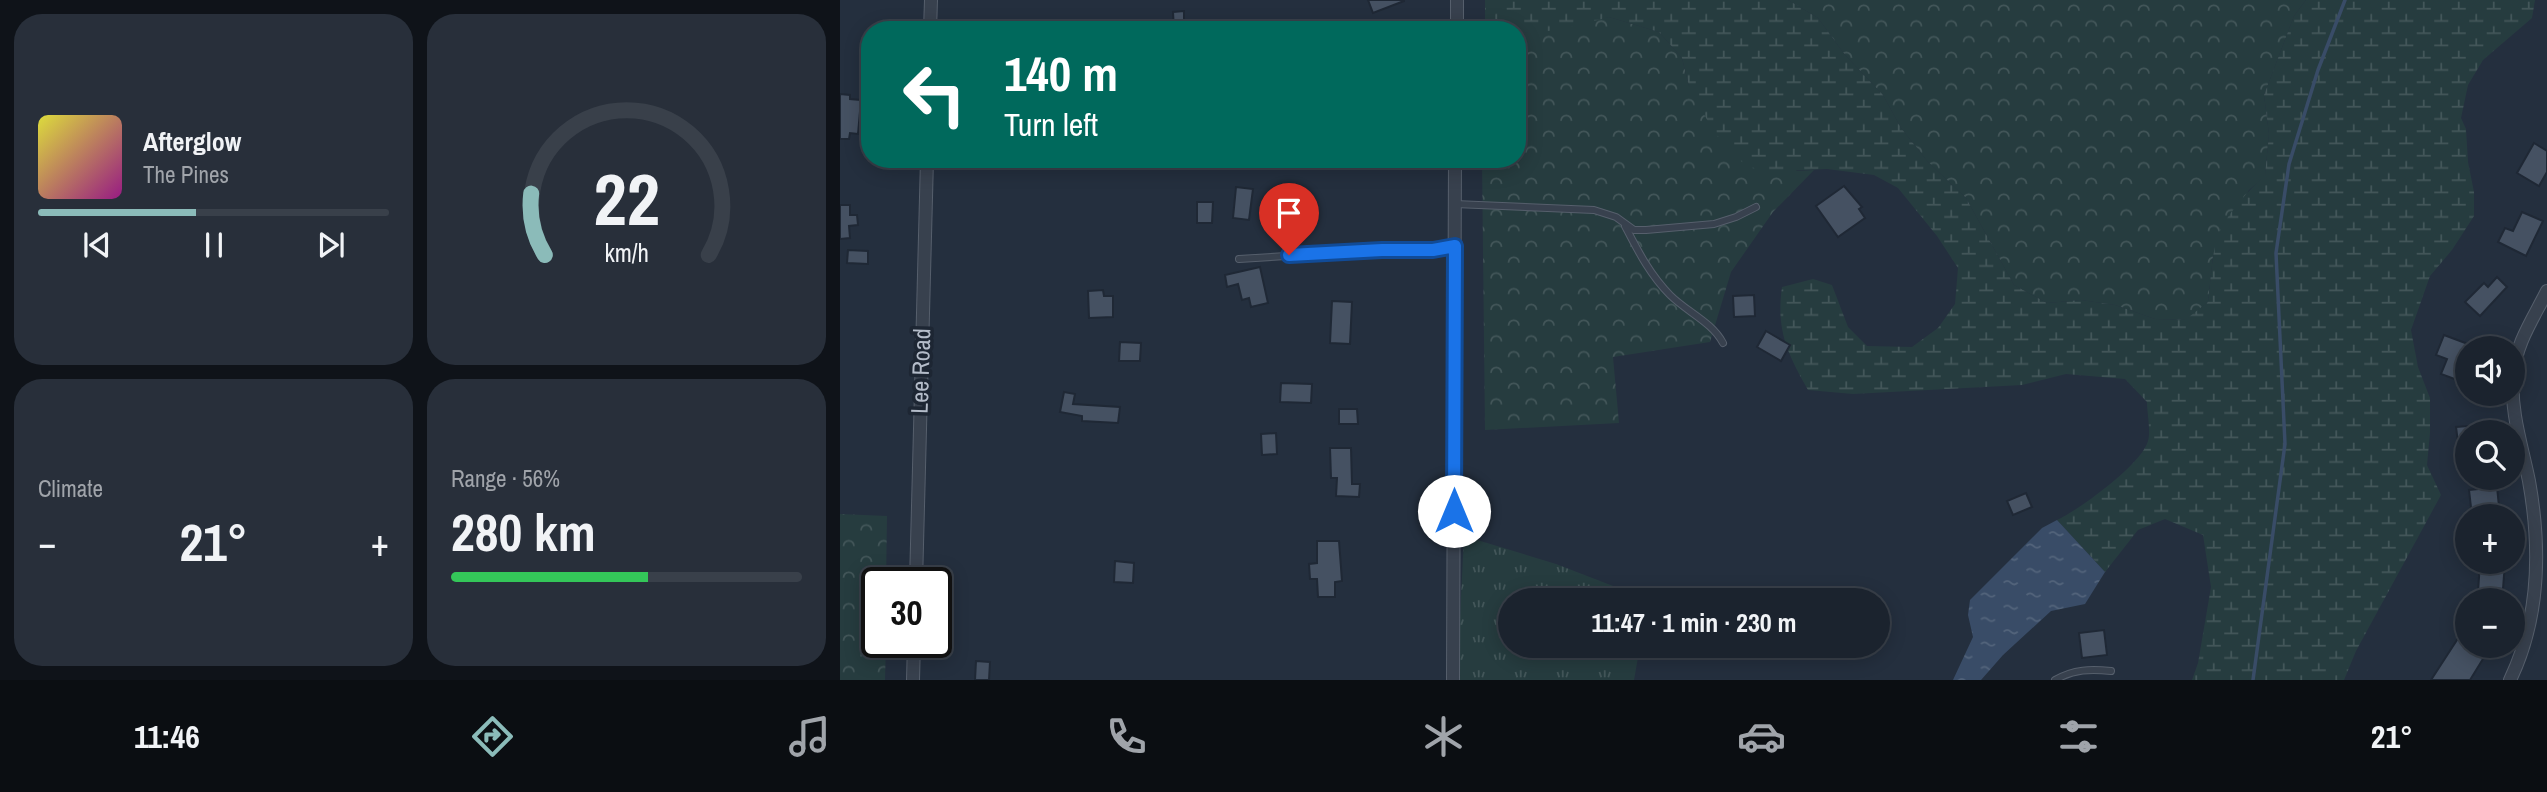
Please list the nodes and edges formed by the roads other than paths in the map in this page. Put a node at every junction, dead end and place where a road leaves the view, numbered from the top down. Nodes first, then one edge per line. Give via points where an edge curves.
1 (931, 0) edge
2 (1457, 0) edge
3 (930, 21) edge
4 (1457, 21) edge
5 (927, 168) edge
6 (1455, 168) edge
7 (1455, 204) junction
8 (1756, 207) dead end
9 (1623, 223) junction
10 (1455, 246) junction
11 (1239, 259) dead end
12 (2547, 291) edge
13 (1723, 343) dead end
14 (916, 567) edge
15 (914, 658) edge
16 (2112, 671) dead end
17 (913, 680) edge
18 (1453, 680) edge
19 (2055, 680) edge
20 (2510, 680) edge

1 - 3 street
2 - 4 street
5 - 14 street, Lee Road
6 - 7 street
7 - 9 lane via 1594,210
7 - 10 street
8 - 9 lane via 1714,224 1634,230
9 - 13 lane via 1657,281 1718,333
10 - 11 lane
10 - 18 street
12 - 20 street via 2520,344 2513,377 2536,570 2529,629
15 - 17 street
16 - 19 lane via 2083,669

